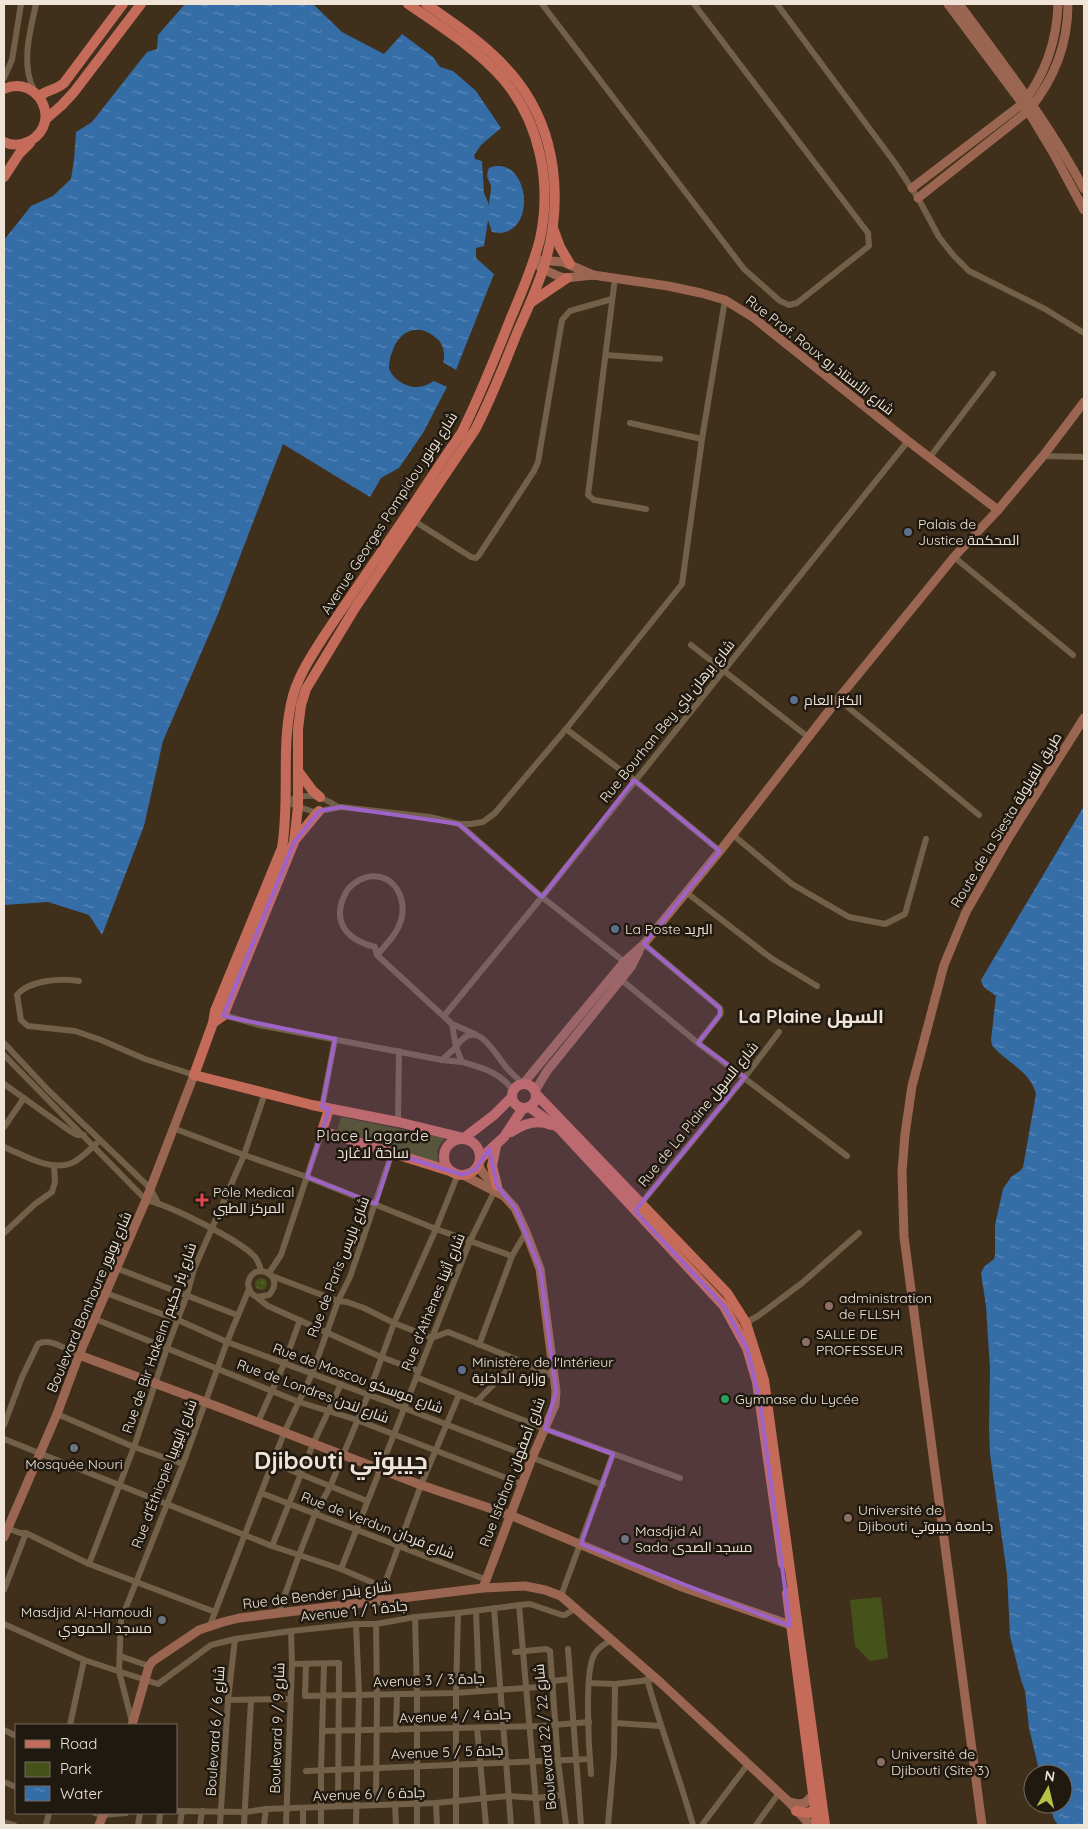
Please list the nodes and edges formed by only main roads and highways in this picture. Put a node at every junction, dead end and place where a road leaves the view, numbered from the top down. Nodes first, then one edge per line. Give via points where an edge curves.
1 (123, 4) edge
2 (141, 4) edge
3 (408, 4) edge
4 (426, 4) edge
5 (4, 89) edge
6 (37, 95) junction
7 (46, 118) junction
8 (35, 138) junction
9 (4, 142) edge
10 (4, 177) edge
11 (553, 226) junction
12 (570, 264) road end
13 (567, 278) road end
14 (529, 304) junction
15 (410, 519) junction
16 (296, 685) junction
17 (306, 689) junction
18 (298, 771) junction
19 (320, 796) road end
20 (319, 812) road end
21 (294, 842) junction
22 (219, 1014) junction
23 (536, 1093) junction
24 (512, 1094) junction
25 (325, 1108) junction
26 (526, 1108) junction
27 (560, 1129) junction
28 (504, 1137) junction
29 (464, 1138) junction
30 (496, 1145) junction
31 (479, 1162) junction
32 (458, 1174) junction
33 (498, 1191) road end
34 (638, 1207) junction
35 (794, 1626) junction
36 (819, 1807) junction
37 (796, 1812) road end
38 (817, 1825) edge
39 (825, 1825) edge

1 - 6 main road via 70,76 59,87
2 - 7 main road via 74,92
3 - 15 main road, Avenue Georges Pompidou شارع بونور via 488,65 508,86 530,122 538,146 545,194 533,261 477,402
4 - 11 main road, Avenue Georges Pompidou شارع بونور via 480,42 519,82 535,108 554,169
5 - 6 main road via 22,86
6 - 7 main road
7 - 8 main road
8 - 9 main road via 17,145
8 - 10 main road via 19,154
11 - 12 main road
11 - 14 main road, Avenue Georges Pompidou شارع بونور via 544,264
13 - 14 main road
14 - 15 main road, Avenue Georges Pompidou شارع بونور via 479,422
15 - 16 main road, Avenue Georges Pompidou شارع بونور via 347,602
15 - 17 main road, Avenue Georges Pompidou شارع بونور
16 - 17 main road
16 - 22 main road, Avenue Georges Pompidou شارع بونور via 288,731 286,822 282,848
17 - 18 main road, Avenue Georges Pompidou شارع بونور via 298,729
18 - 19 main road
18 - 21 main road, Avenue Georges Pompidou شارع بونور
20 - 21 main road
21 - 22 main road, Avenue Georges Pompidou شارع بونور
22 - 25 main road, Avenue Georges Pompidou شارع بونور via 194,1075
23 - 24 main road via 532,1086 519,1084
23 - 26 main road via 534,1103
23 - 34 main road
24 - 26 main road via 515,1105
24 - 29 main road via 494,1115
25 - 29 main road
25 - 32 main road via 322,1131
26 - 27 main road
26 - 28 main road
27 - 28 main road via 547,1123 533,1122
27 - 34 main road
28 - 30 main road
29 - 31 main road via 474,1143 480,1153
29 - 32 main road via 452,1141 444,1151 445,1163
30 - 31 main road
30 - 33 main road via 492,1166
31 - 32 main road via 472,1172
34 - 35 main road via 741,1325 757,1382
35 - 36 main road
35 - 36 main road via 813,1795
36 - 37 main road via 809,1813
36 - 38 main road
36 - 39 main road

